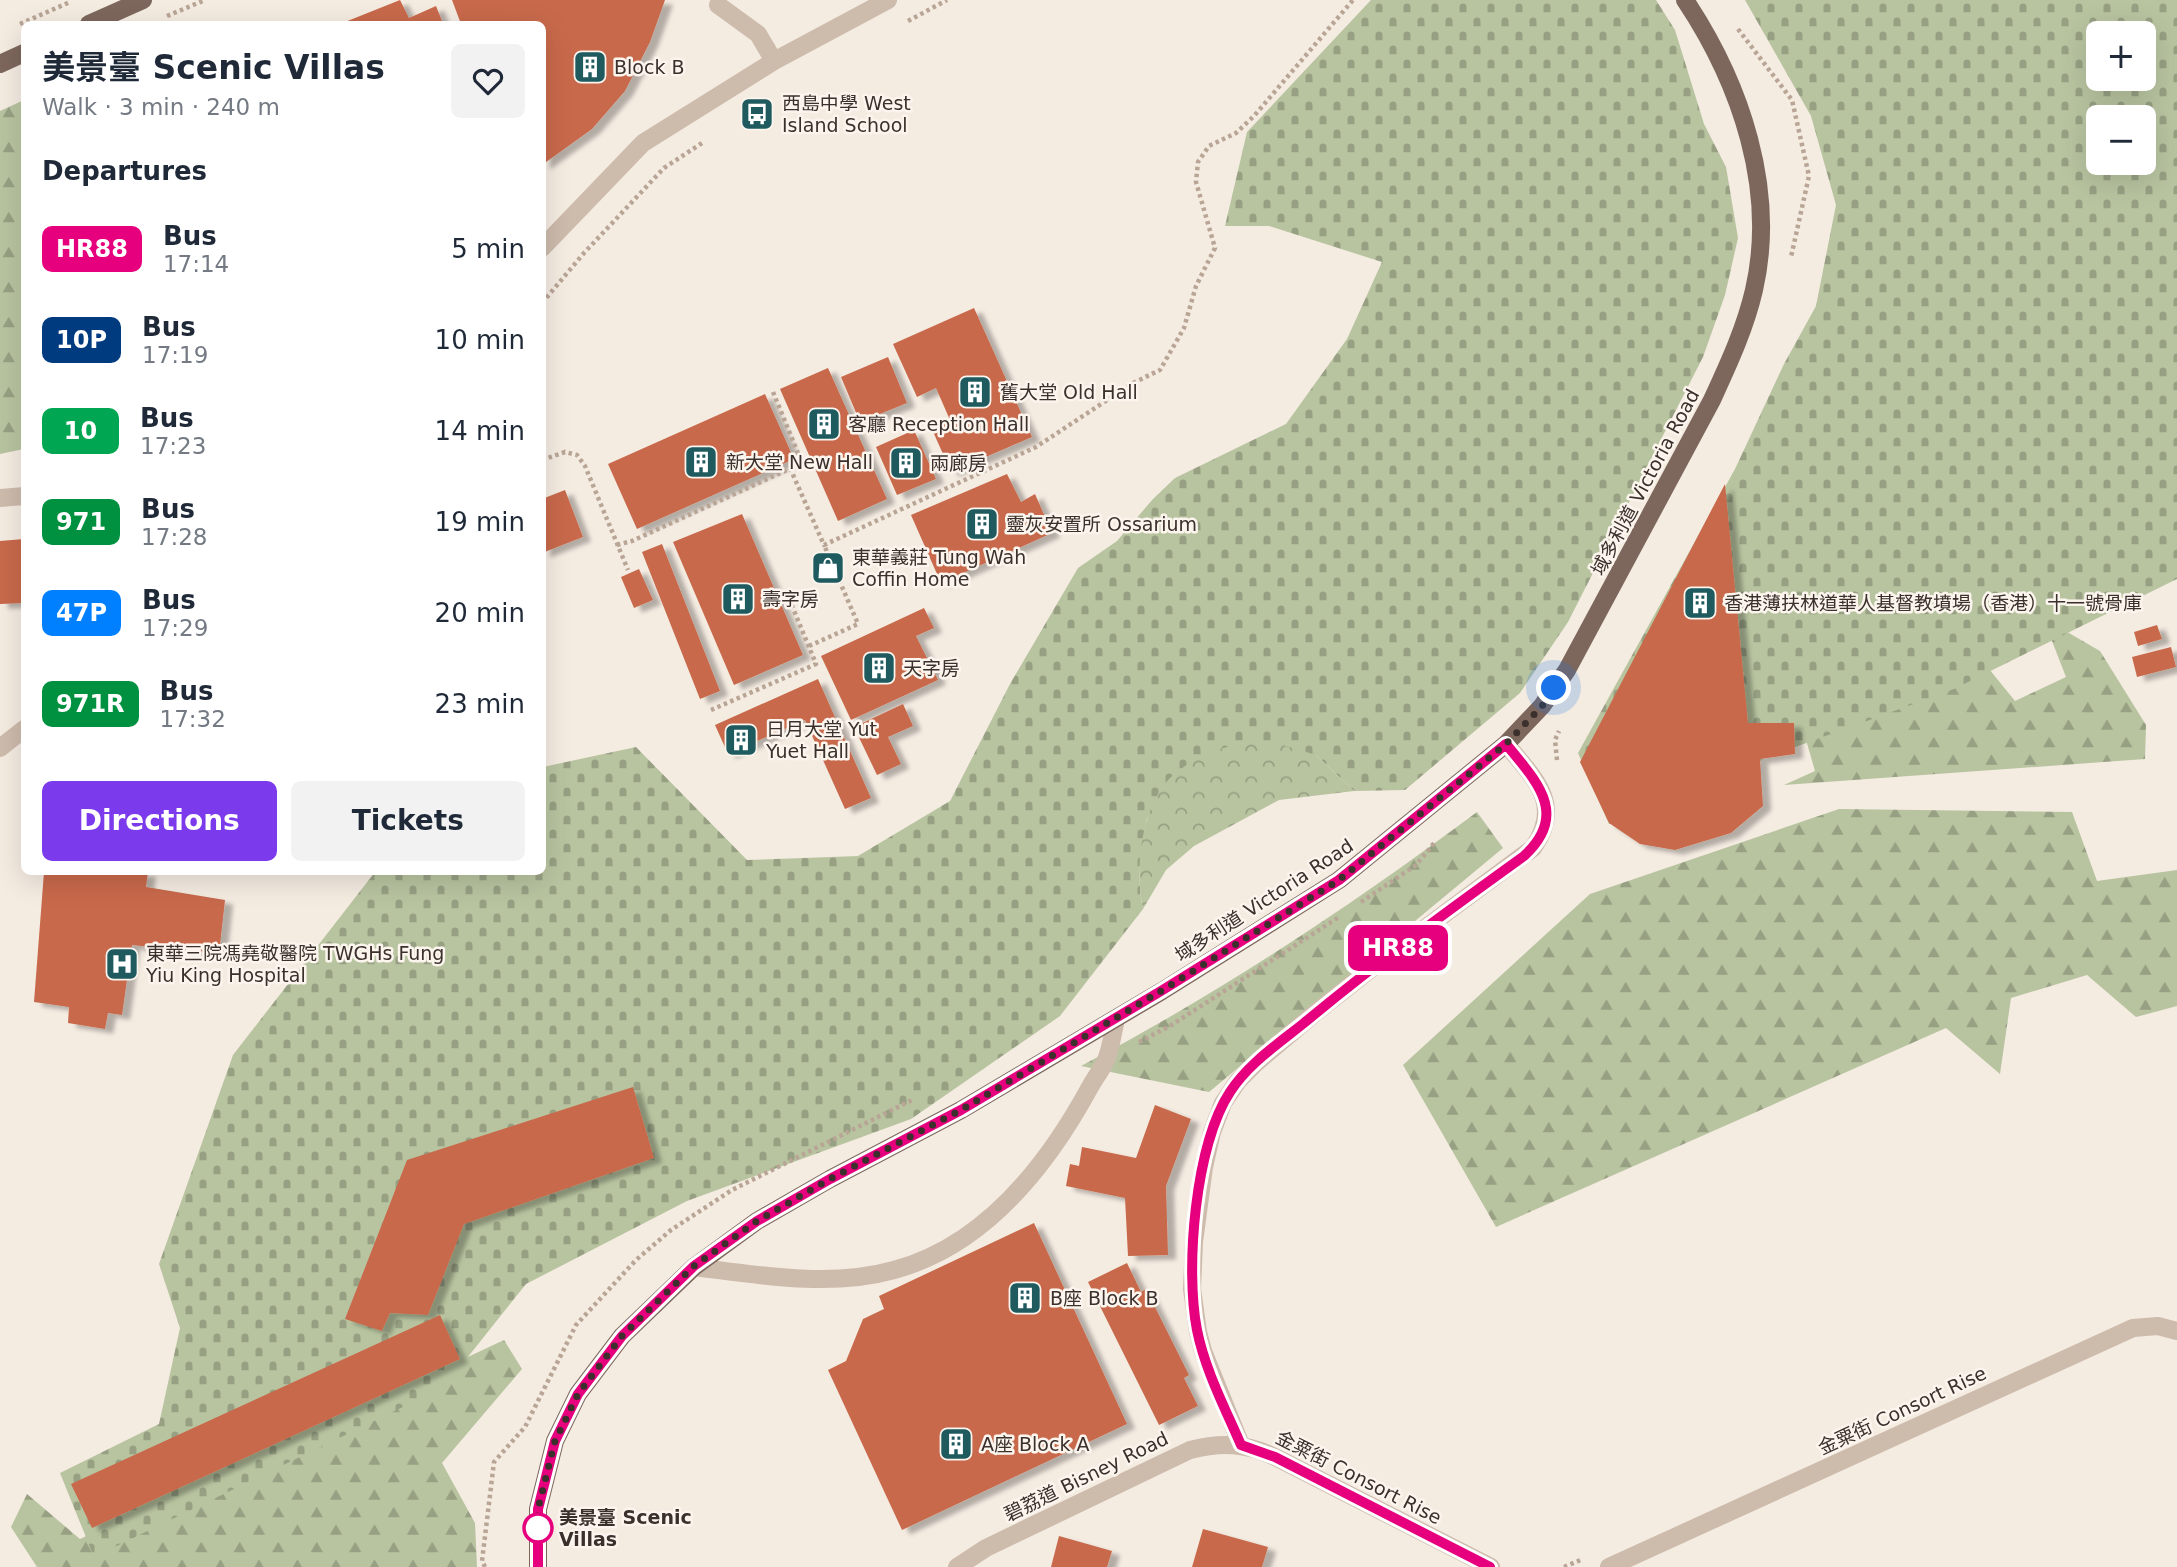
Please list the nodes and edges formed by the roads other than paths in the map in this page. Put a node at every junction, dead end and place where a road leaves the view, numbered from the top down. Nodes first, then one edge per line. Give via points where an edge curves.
1 (143, 0) edge
2 (888, 0) edge
3 (1685, 0) edge
4 (718, 5) dead end
5 (96, 21) edge
6 (21, 54) edge
7 (774, 61) junction
8 (0, 65) edge
9 (546, 244) edge
10 (21, 496) edge
11 (0, 498) edge
12 (21, 731) edge
13 (1506, 744) junction
14 (0, 748) edge
15 (1109, 1023) junction
16 (698, 1263) junction
17 (2177, 1331) edge
18 (1241, 1445) junction
19 (538, 1567) edge
20 (957, 1567) edge
21 (1491, 1567) edge
22 (1609, 1567) edge

1 - 5 main road
2 - 7 street
3 - 13 main road, 域多利道 Victoria Road via 1710,41 1751,139 1760,226 1754,290 1712,400 1589,632 1542,706
4 - 7 street via 758,34
6 - 8 main road
7 - 9 street via 643,143
10 - 11 street
12 - 14 street
13 - 15 main road, 域多利道 Victoria Road via 1339,880
13 - 18 street via 1535,780 1546,803 1544,832 1533,848 1377,964 1257,1062 1223,1103 1212,1132 1194,1242 1192,1289 1203,1351
15 - 16 main road, 域多利道 Victoria Road via 757,1221
15 - 16 street via 1106,1059 1073,1119 1026,1182 962,1240 929,1259 857,1277 821,1279
16 - 19 main road, 域多利道 Victoria Road via 622,1336 578,1394 555,1441 538,1509
17 - 22 street, 金粟街 Consort Rise via 2158,1326 2133,1328
18 - 20 street, 碧荔道 Bisney Road via 1190,1450 986,1548
18 - 21 street, 金粟街 Consort Rise via 1275,1457

